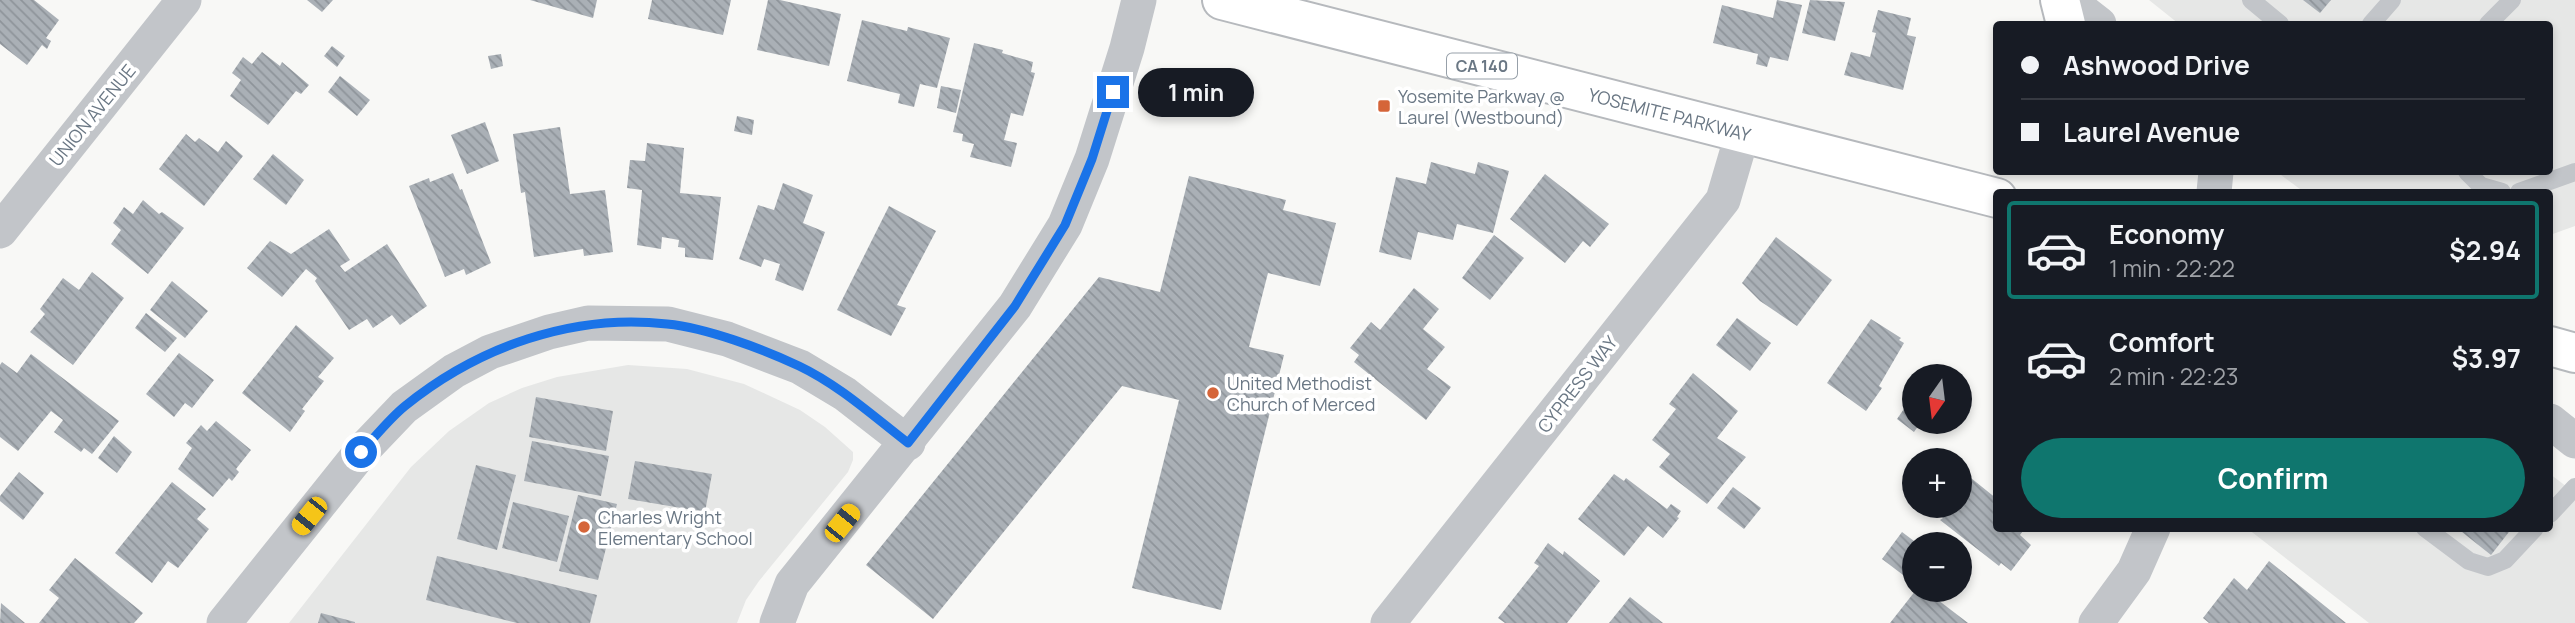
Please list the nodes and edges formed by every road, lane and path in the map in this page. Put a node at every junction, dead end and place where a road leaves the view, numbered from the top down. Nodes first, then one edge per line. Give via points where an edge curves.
1 (184, 0) edge
2 (1139, 0) edge
3 (1222, 0) edge
4 (2060, 0) edge
5 (2068, 0) edge
6 (2250, 0) edge
7 (2392, 0) edge
8 (2512, 0) edge
9 (1322, 12) edge
10 (2065, 21) edge
11 (2095, 21) edge
12 (2276, 21) edge
13 (2374, 21) edge
14 (2491, 21) edge
15 (1743, 132) junction
16 (2575, 172) edge
17 (2013, 175) edge
18 (2470, 175) edge
19 (1999, 189) edge
20 (2492, 189) edge
21 (2527, 189) edge
22 (1991, 197) edge
23 (0, 231) edge
24 (2553, 347) edge
25 (2575, 353) edge
26 (2553, 423) edge
27 (2575, 441) edge
28 (908, 443) junction
29 (2575, 487) edge
30 (2553, 511) edge
31 (2151, 532) edge
32 (2430, 532) edge
33 (2531, 532) edge
34 (223, 623) edge
35 (777, 623) edge
36 (1388, 623) edge
37 (2096, 623) edge

1 - 23 street, UNION AVENUE
2 - 28 street via 1092,159 1065,225 1015,306
3 - 9 main road, YOSEMITE PARKWAY / CA 140
4 - 10 main road
5 - 11 street
6 - 12 lane
7 - 13 lane
8 - 14 lane
9 - 15 main road, YOSEMITE PARKWAY / CA 140
15 - 22 main road, YOSEMITE PARKWAY / CA 140
15 - 36 street, CYPRESS WAY via 1723,200
16 - 21 lane
17 - 19 main road
18 - 20 lane
24 - 25 main road
26 - 27 street
28 - 34 street via 845,394 800,367 727,338 668,324 588,323 549,332 490,352 404,407 361,452
28 - 35 street via 792,584
29 - 30 lane
31 - 37 street via 2134,571
32 - 33 lane via 2469,561 2488,567 2505,560

